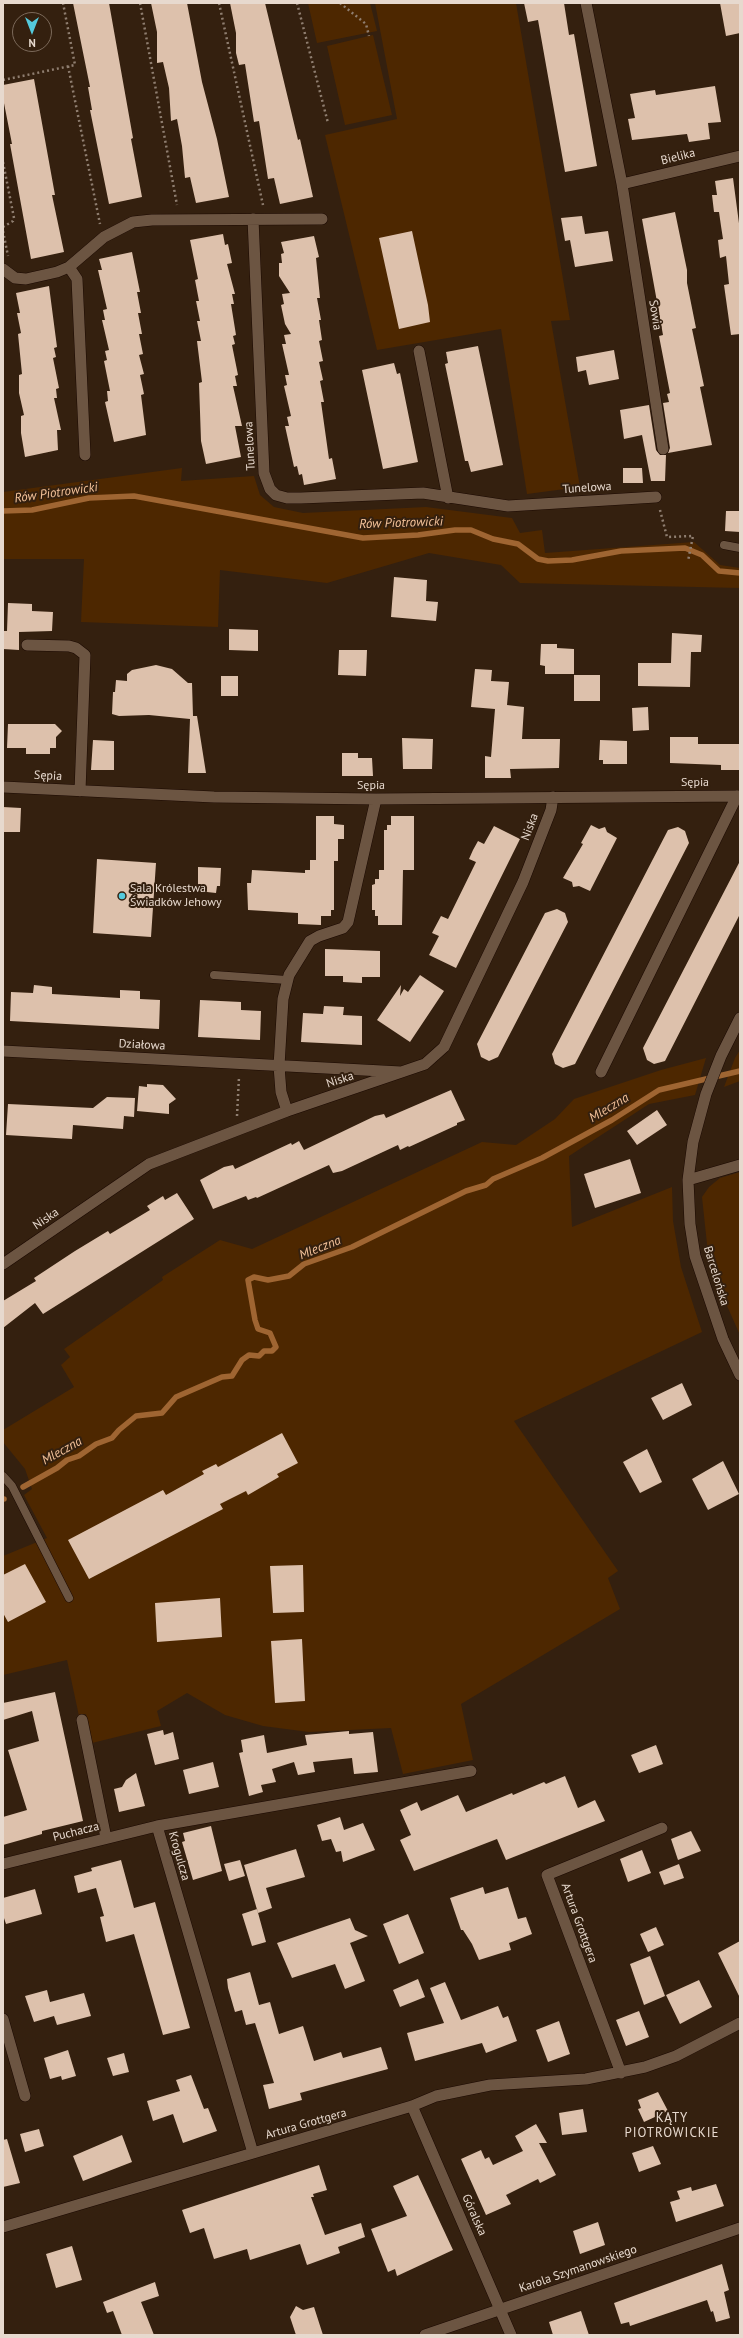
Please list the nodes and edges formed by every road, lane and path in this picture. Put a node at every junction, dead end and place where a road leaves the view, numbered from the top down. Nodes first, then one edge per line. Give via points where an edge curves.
1 (63, 3) edge
2 (140, 3) edge
3 (219, 3) edge
4 (297, 3) edge
5 (340, 3) edge
6 (586, 3) edge
7 (369, 36) dead end
8 (68, 66) junction
9 (3, 80) edge
10 (328, 123) dead end
11 (740, 156) edge
12 (3, 162) edge
13 (622, 184) junction
14 (178, 209) dead end
15 (264, 209) dead end
16 (253, 219) junction
17 (322, 219) dead end
18 (100, 224) dead end
19 (3, 227) edge
20 (69, 267) junction
21 (3, 269) edge
22 (419, 351) dead end
23 (663, 449) dead end
24 (85, 455) dead end
25 (656, 497) joint
26 (448, 498) junction
27 (724, 545) dead end
28 (740, 548) edge
29 (688, 561) dead end
30 (27, 645) dead end
31 (3, 787) edge
32 (80, 791) junction
33 (738, 796) edge
34 (552, 797) junction
35 (376, 799) junction
36 (214, 975) dead end
37 (287, 980) junction
38 (740, 1018) edge
39 (3, 1051) edge
40 (279, 1066) junction
41 (408, 1072) junction
42 (601, 1072) dead end
43 (231, 1076) dead end
44 (287, 1112) junction
45 (237, 1130) junction
46 (740, 1165) edge
47 (688, 1180) junction
48 (3, 1264) edge
49 (740, 1375) edge
50 (3, 1476) edge
51 (69, 1598) dead end
52 (82, 1720) dead end
53 (471, 1771) dead end
54 (156, 1826) junction
55 (662, 1828) dead end
56 (106, 1838) junction
57 (3, 1864) edge
58 (3, 2019) edge
59 (740, 2023) edge
60 (621, 2073) junction
61 (25, 2096) dead end
62 (412, 2106) junction
63 (253, 2153) junction
64 (3, 2227) edge
65 (740, 2228) edge
66 (501, 2309) junction
67 (425, 2335) edge
68 (512, 2335) edge

1 - 8 path via 75,64
2 - 14 path
3 - 15 path
4 - 10 path
5 - 7 path via 366,24
6 - 13 street, Sowia
8 - 9 path
8 - 18 path
11 - 13 street, Bielika
12 - 19 path via 14,218
13 - 23 street, Sowia
16 - 17 street
16 - 20 street via 133,222 104,237
16 - 26 street, Tunelowa via 264,473 270,489 276,495 287,498 423,493
20 - 21 street via 42,277 26,279 14,278
20 - 24 street via 77,279
22 - 26 street
25 - 26 street, Tunelowa via 508,506
25 - 29 path via 667,537 693,536
27 - 28 lane
30 - 32 street via 69,646 85,655
31 - 32 street, Sępia
32 - 35 street, Sępia via 214,797
33 - 34 street, Sępia
33 - 42 street
34 - 35 street, Sępia
34 - 41 street, Niska via 551,810 523,882 444,1047 426,1064
35 - 37 street via 348,922 343,928 310,941
36 - 37 lane
37 - 40 street via 283,999
38 - 47 street, Barcelońska via 706,1094 693,1142
39 - 40 street, Działowa
40 - 41 street, Działowa
40 - 44 street via 282,1098
41 - 44 street, Niska
43 - 45 path via 239,1077
44 - 45 street, Niska
45 - 48 street, Niska via 150,1164
46 - 47 street
47 - 49 street, Barcelońska via 690,1224 695,1256 723,1339
50 - 51 lane via 12,1486
52 - 56 street
53 - 54 street, Krogulcza
54 - 56 street, Puchacza
54 - 63 street, Krogulcza
55 - 60 street, Artura Grottgera via 547,1875
56 - 57 street, Puchacza
58 - 61 street
59 - 60 street, Artura Grottgera via 676,2056
60 - 62 street, Artura Grottgera via 586,2079 490,2085 436,2096
62 - 63 street, Artura Grottgera
62 - 66 street, Góralska
63 - 64 street, Artura Grottgera
65 - 66 street, Karola Szymanowskiego
66 - 67 street, Karola Szymanowskiego
66 - 68 street, Góralska

